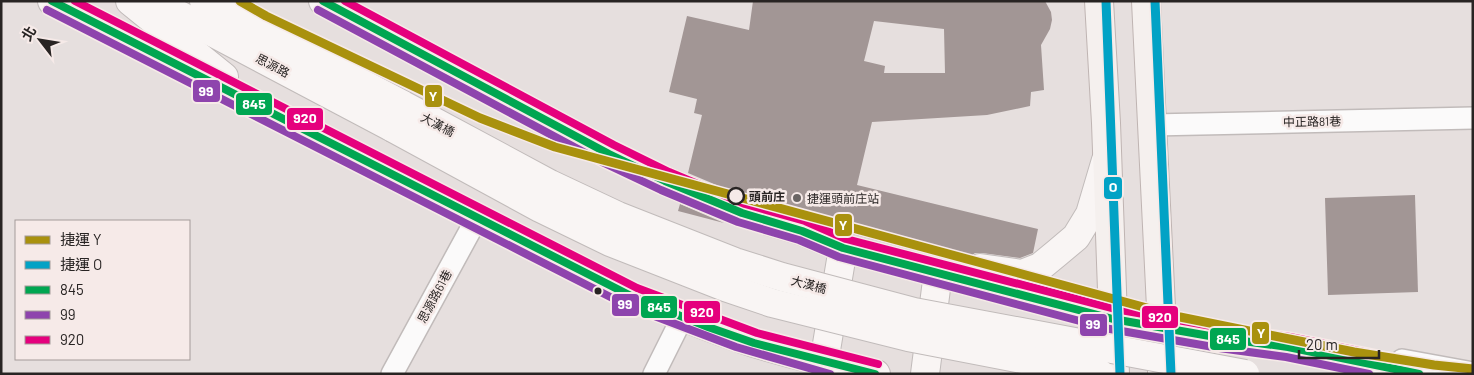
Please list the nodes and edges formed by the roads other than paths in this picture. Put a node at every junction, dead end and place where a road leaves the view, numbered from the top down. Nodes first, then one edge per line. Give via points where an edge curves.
1 (52, 1) edge
2 (130, 1) edge
3 (153, 1) edge
4 (204, 1) edge
5 (323, 1) edge
6 (1099, 1) edge
7 (1146, 1) edge
8 (269, 113) junction
9 (398, 116) junction
10 (1473, 118) edge
11 (1152, 125) junction
12 (1107, 157) junction
13 (476, 218) junction
14 (802, 231) junction
15 (843, 248) junction
16 (938, 273) junction
17 (682, 318) junction
18 (1113, 319) junction
19 (1162, 328) junction
20 (824, 362) junction
21 (1473, 373) edge
22 (392, 374) edge
23 (654, 374) edge
24 (876, 374) edge
25 (925, 374) edge
26 (1100, 374) edge
27 (1115, 374) edge
28 (1162, 374) edge
29 (1245, 374) edge
30 (1420, 374) edge

1 - 8 main road
2 - 8 main road
3 - 9 main road, 思源路
4 - 9 main road, 思源路
5 - 14 main road via 665,181 742,213
6 - 12 main road
7 - 11 main road
8 - 13 main road
9 - 26 main road, 大漢橋, bridge via 540,208 610,242 725,287 772,303 908,337
9 - 29 main road, 大漢橋, bridge via 618,216 754,268 914,312
10 - 11 street, 中正路81巷
11 - 19 main road
12 - 14 main road via 1090,214 1076,236 1040,267 1022,274
12 - 18 main road
13 - 17 main road via 633,297
13 - 22 street, 思源路61巷
14 - 15 main road
15 - 16 main road
15 - 20 main road
16 - 18 main road
16 - 25 main road
17 - 20 main road
17 - 23 street
18 - 19 main road
18 - 27 main road
19 - 21 street via 1227,330
19 - 28 main road
19 - 30 main road
20 - 24 main road

